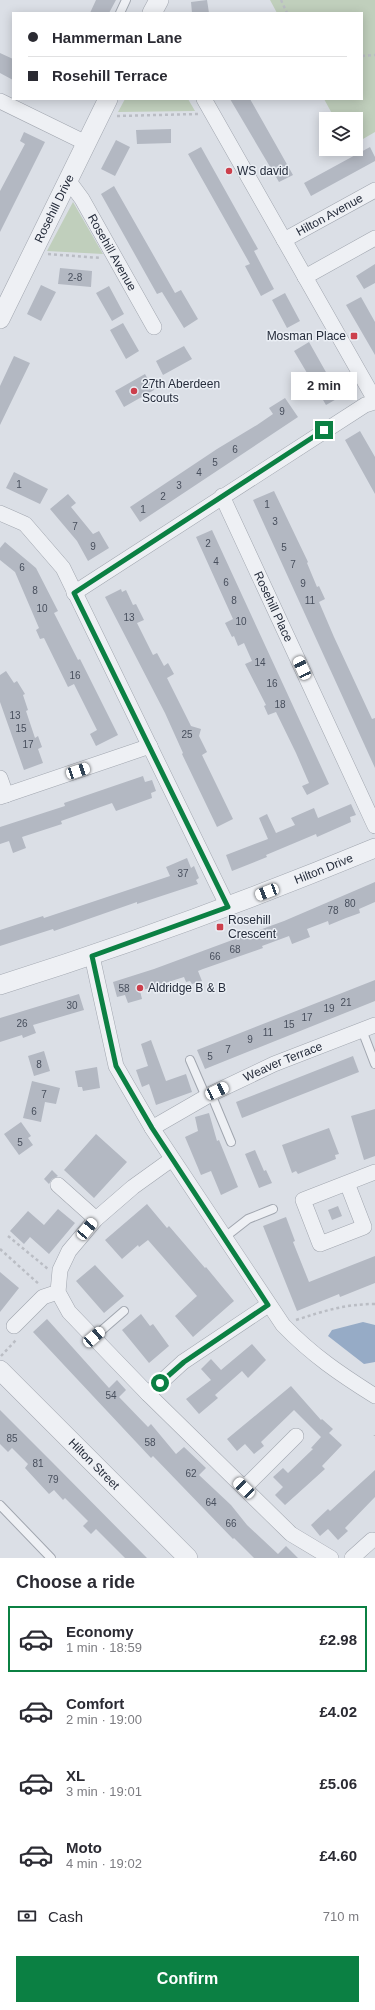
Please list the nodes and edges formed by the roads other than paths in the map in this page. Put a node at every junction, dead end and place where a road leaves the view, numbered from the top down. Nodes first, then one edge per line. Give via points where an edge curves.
1 (126, 0) edge
2 (120, 12) edge
3 (108, 100) edge
4 (205, 100) edge
5 (0, 101) edge
6 (86, 143) junction
7 (68, 180) junction
8 (375, 190) edge
9 (375, 238) edge
10 (284, 240) junction
11 (305, 277) junction
12 (0, 319) edge
13 (154, 327) dead end
14 (375, 401) edge
15 (222, 496) junction
16 (0, 513) edge
17 (74, 593) junction
18 (150, 746) junction
19 (0, 778) edge
20 (3, 796) edge
21 (375, 826) edge
22 (375, 848) edge
23 (228, 907) junction
24 (92, 956) junction
25 (0, 985) edge
26 (369, 1027) edge
27 (190, 1060) dead end
28 (375, 1064) edge
29 (208, 1095) junction
30 (152, 1128) junction
31 (231, 1142) dead end
32 (172, 1159) junction
33 (375, 1172) edge
34 (347, 1182) junction
35 (58, 1185) dead end
36 (273, 1209) dead end
37 (96, 1219) junction
38 (225, 1237) junction
39 (56, 1289) junction
40 (268, 1305) junction
41 (124, 1311) dead end
42 (14, 1326) dead end
43 (94, 1337) junction
44 (0, 1370) edge
45 (148, 1394) junction
46 (375, 1396) edge
47 (296, 1436) dead end
48 (244, 1488) junction
49 (0, 1505) edge
50 (372, 1540) dead end
51 (51, 1558) edge
52 (188, 1558) edge
53 (331, 1558) edge
54 (352, 1558) edge

1 - 2 lane
3 - 6 street, Rosehill Drive
4 - 10 street, Hilton Avenue
5 - 6 street
6 - 7 street, Rosehill Drive
7 - 12 street, Rosehill Drive
7 - 13 street, Rosehill Avenue via 82,199
8 - 10 street, Hilton Avenue
9 - 11 street
10 - 11 street, Hilton Avenue
11 - 14 street, Hilton Avenue
14 - 15 street via 364,405
15 - 17 street
15 - 21 street, Rosehill Place
16 - 17 street via 25,524 42,542 63,568
17 - 18 street
18 - 20 street
18 - 23 street
19 - 20 street
22 - 23 street, Hilton Drive
23 - 24 street, Hilton Drive
24 - 25 street, Hilton Drive
24 - 30 street via 116,1066
26 - 28 lane
26 - 29 street, Weaver Terrace via 274,1064
27 - 29 lane
29 - 30 street, Weaver Terrace
29 - 31 lane
30 - 32 street
32 - 37 street via 133,1187
32 - 38 street
33 - 34 street
34 - 34 street via 303,1200 320,1244 364,1227
35 - 37 street
36 - 38 lane via 248,1219
37 - 39 street via 69,1251 60,1270
38 - 40 street
39 - 42 street via 43,1297
39 - 43 street via 69,1312
40 - 45 street via 184,1362
40 - 46 street via 283,1325 307,1349
41 - 43 lane
43 - 45 street
44 - 52 street, Hilton Street
45 - 48 street
47 - 48 street
48 - 53 street via 291,1534
49 - 51 lane
50 - 54 street

